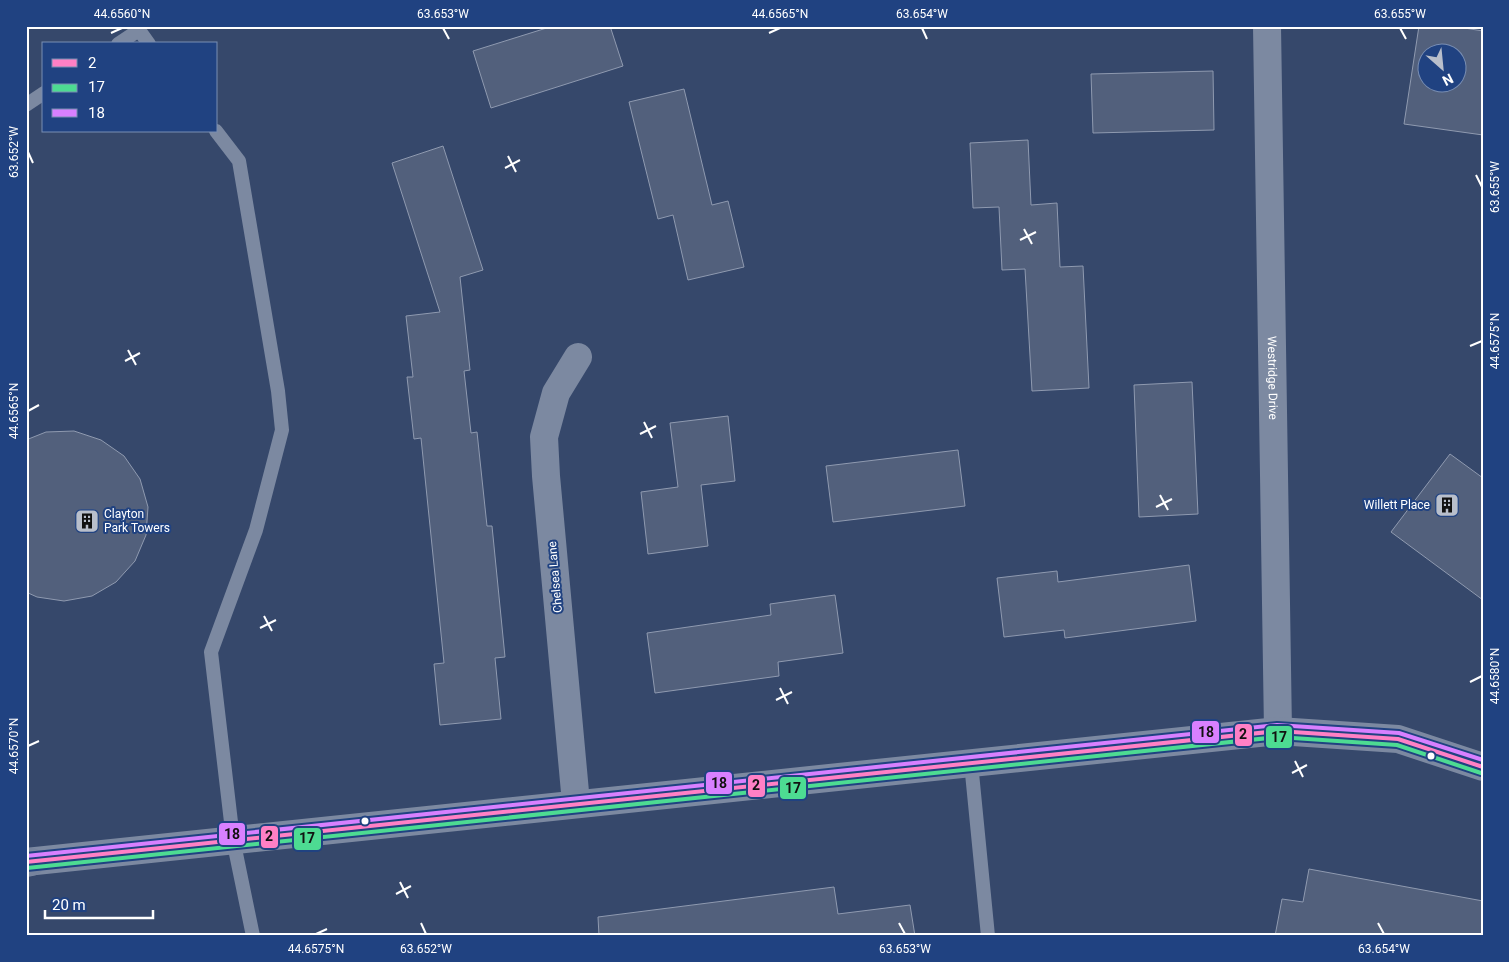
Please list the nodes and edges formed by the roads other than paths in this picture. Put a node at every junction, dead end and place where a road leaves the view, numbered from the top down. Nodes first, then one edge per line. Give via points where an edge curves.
1 (1267, 26) edge
2 (121, 42) edge
3 (148, 42) edge
4 (42, 94) edge
5 (26, 105) edge
6 (217, 132) edge
7 (578, 357) dead end
8 (1278, 731) junction
9 (971, 763) junction
10 (1483, 767) edge
11 (576, 804) junction
12 (233, 839) junction
13 (28, 862) edge
14 (253, 936) edge
15 (988, 936) edge

1 - 8 street, Westridge Drive
2 - 3 lane via 139,30
4 - 5 lane
6 - 12 lane via 239,162 282,430 256,530 211,652
7 - 11 street, Chelsea Lane via 556,393 544,437
8 - 9 street
8 - 10 street via 1398,740
9 - 11 street
9 - 15 lane
11 - 12 street
12 - 13 street
12 - 14 lane

